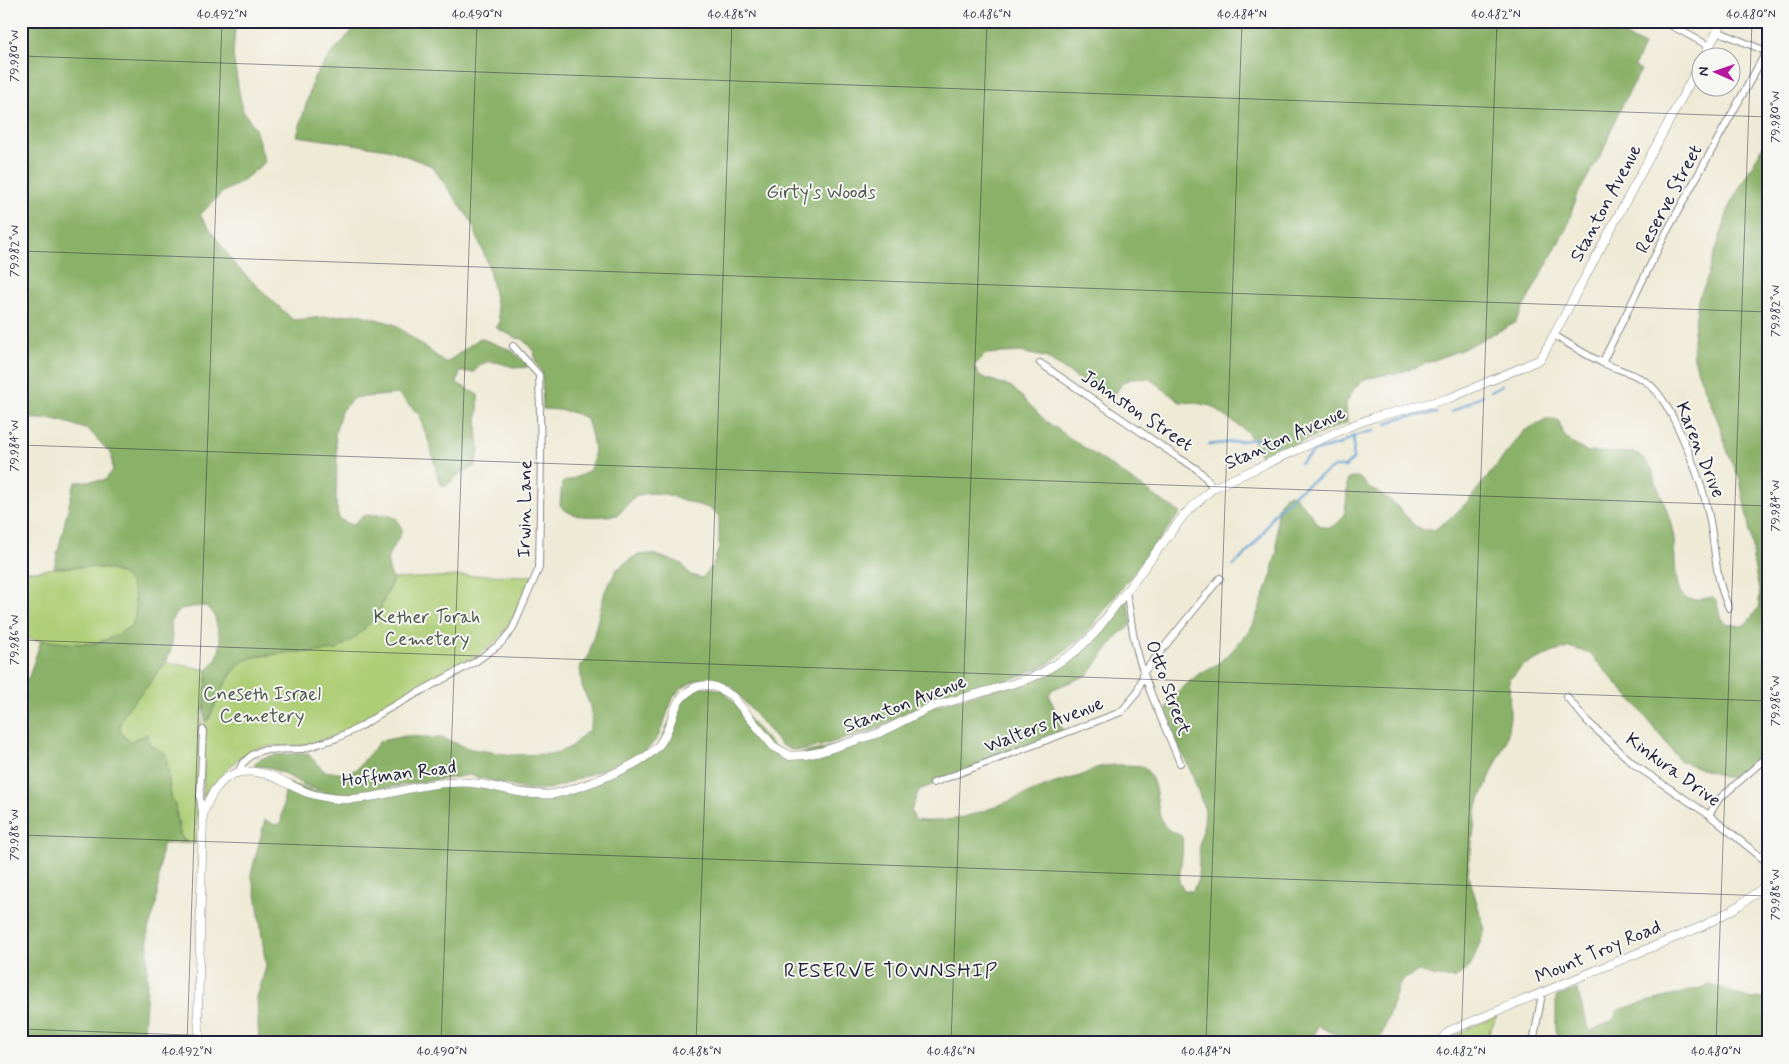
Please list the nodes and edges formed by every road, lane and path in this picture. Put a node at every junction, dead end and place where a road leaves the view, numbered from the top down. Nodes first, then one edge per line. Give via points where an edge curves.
1 (1663, 21) edge
2 (1723, 21) edge
3 (1717, 31) junction
4 (1709, 46) joint
5 (1767, 52) edge
6 (1692, 78) edge
7 (1554, 335) junction
8 (513, 346) dead end
9 (1040, 363) dead end
10 (1602, 363) junction
11 (21, 451) edge
12 (21, 486) edge
13 (1213, 488) junction
14 (1220, 578) dead end
15 (1126, 593) junction
16 (1729, 608) dead end
17 (1144, 672) junction
18 (1566, 696) dead end
19 (203, 730) dead end
20 (790, 756) joint
21 (1768, 756) edge
22 (1180, 762) dead end
23 (238, 772) junction
24 (933, 783) dead end
25 (202, 815) junction
26 (1710, 815) junction
27 (1768, 863) edge
28 (1768, 884) edge
29 (1542, 994) junction
30 (200, 1043) edge
31 (1438, 1043) edge
32 (1533, 1043) edge

1 - 4 street
2 - 3 street, Stanton Avenue
3 - 4 street, Stanton Avenue
3 - 5 street
5 - 10 street, Reserve Street via 1672,223
6 - 7 street, Stanton Avenue
7 - 10 street, Karen Drive
7 - 13 street, Stanton Avenue via 1543,355 1530,364 1450,398 1348,426
8 - 23 street, Irwin Lane via 540,375 541,462 540,568 512,630 500,644 475,662 360,727 303,749 262,750 243,763
9 - 13 street, Johnston Street via 1204,474
10 - 16 street, Karen Drive via 1648,382 1668,408 1705,498 1718,579
11 - 12 street
13 - 15 street, Stanton Avenue via 1184,515
14 - 17 street, Walters Avenue
15 - 17 street, Otto Street via 1135,645
15 - 20 street, Stanton Avenue via 1094,634 1075,652 1040,674 931,707 858,741 813,754
17 - 22 street, Otto Street
17 - 24 street, Walters Avenue via 1137,693 1121,712
18 - 26 street, Kinkura Drive via 1588,722 1636,766
19 - 25 street
20 - 23 street, Hoffman Road via 773,746 732,696 715,686 699,686 684,694 678,703 659,746 633,764 553,794 471,783 443,783 356,799 332,798 308,793 266,773
21 - 26 street via 1719,799
23 - 25 street via 212,793
25 - 30 street
26 - 27 street, Kinkura Drive
28 - 29 street, Mount Troy Road via 1703,926
29 - 31 street, Mount Troy Road via 1450,1031
29 - 32 street

